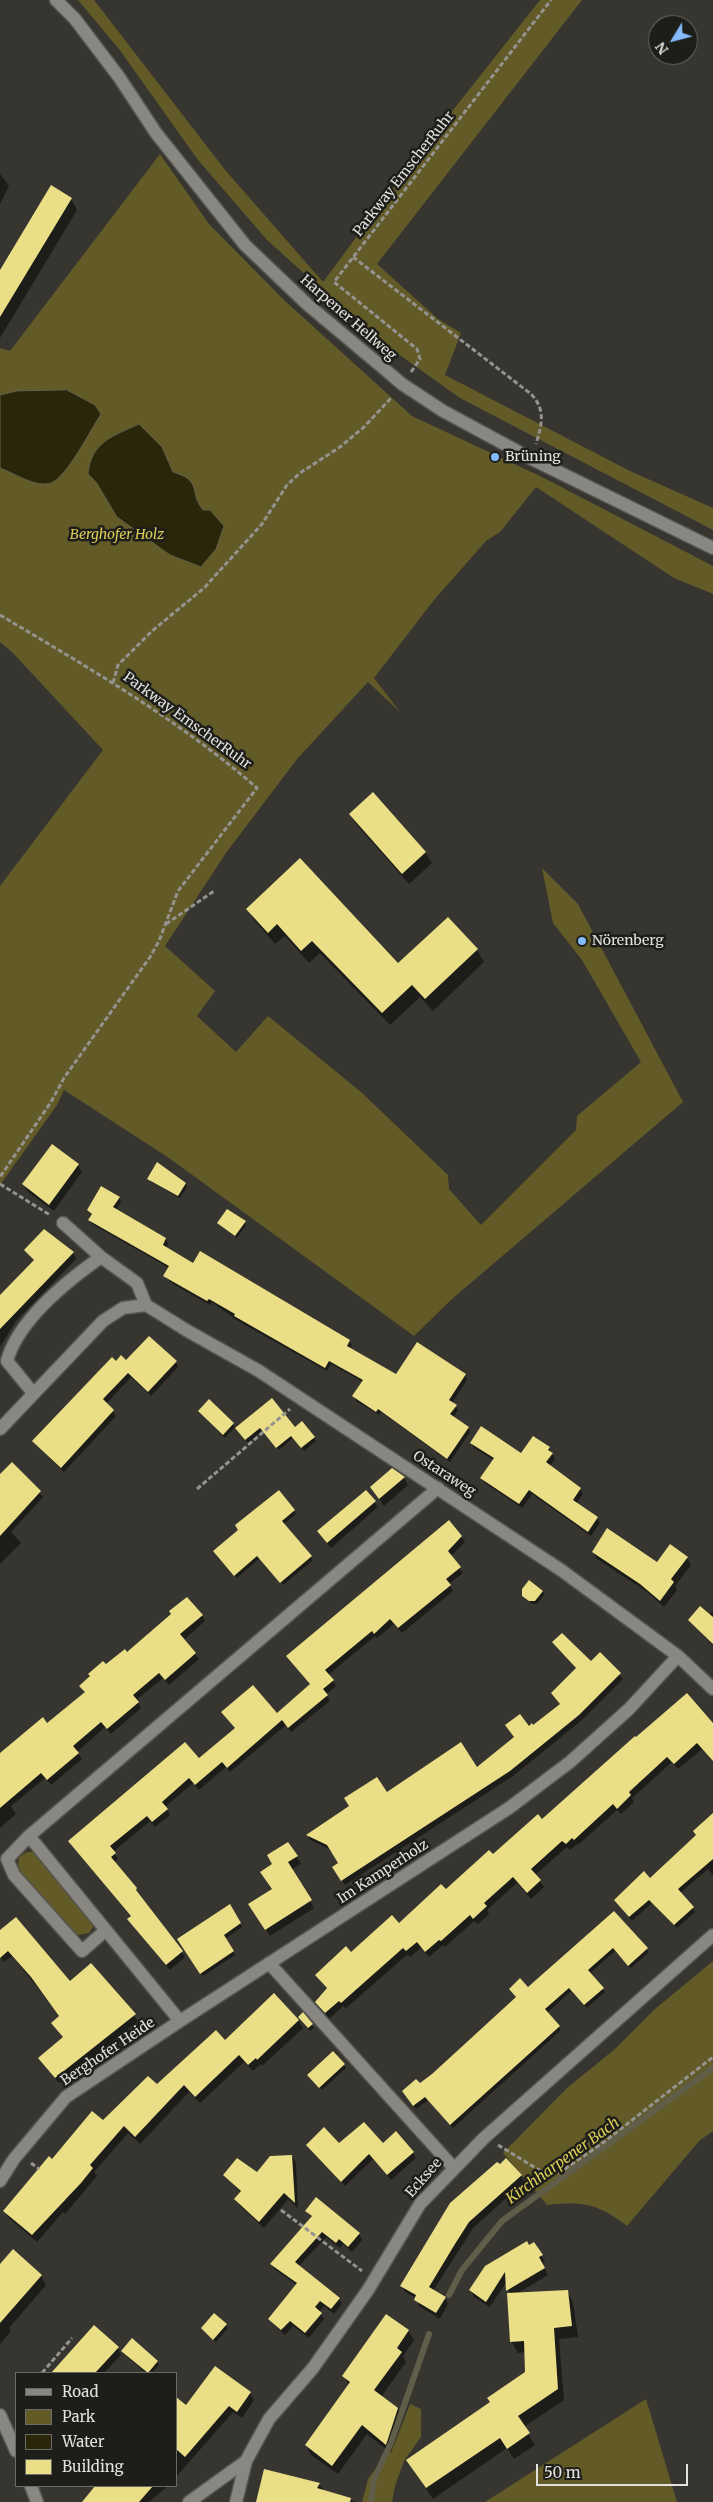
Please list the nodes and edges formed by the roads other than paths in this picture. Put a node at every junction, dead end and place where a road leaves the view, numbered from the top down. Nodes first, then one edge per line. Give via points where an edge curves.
1 (56, 0) edge
2 (713, 548) edge
3 (63, 1223) road end
4 (101, 1257) junction
5 (146, 1304) junction
6 (33, 1393) junction
7 (0, 1429) edge
8 (438, 1488) junction
9 (678, 1656) junction
10 (713, 1689) edge
11 (29, 1836) junction
12 (106, 1930) junction
13 (713, 1935) edge
14 (269, 1963) junction
15 (180, 2021) junction
16 (453, 2168) junction
17 (0, 2181) edge
18 (0, 2416) edge
19 (15, 2449) edge
20 (246, 2461) junction
21 (31, 2487) edge
22 (37, 2502) edge
23 (189, 2502) edge
24 (236, 2502) edge

1 - 2 street, Harpener Hellweg via 75,18 156,133 245,245 308,305 402,384 443,411 530,458
3 - 4 street
4 - 5 street via 136,1283
4 - 6 street via 74,1276 12,1344 7,1361
5 - 6 street via 123,1308 103,1320
5 - 8 street, Ostaraweg via 302,1399
6 - 7 street
8 - 9 street, Ostaraweg via 561,1570
8 - 11 street
9 - 10 street, Ostaraweg
9 - 14 street, Im Kamperholz via 607,1729 509,1808
11 - 12 street
11 - 12 street via 7,1859 14,1875 82,1951
12 - 15 street
13 - 16 street, Ecksee
14 - 15 street, Im Kamperholz
14 - 16 street
15 - 17 street, Berghofer Heide via 66,2097 14,2159
16 - 20 street, Ecksee via 420,2204 374,2281 313,2368 269,2420
18 - 19 street
20 - 23 street
20 - 24 street, Ecksee
21 - 22 street

